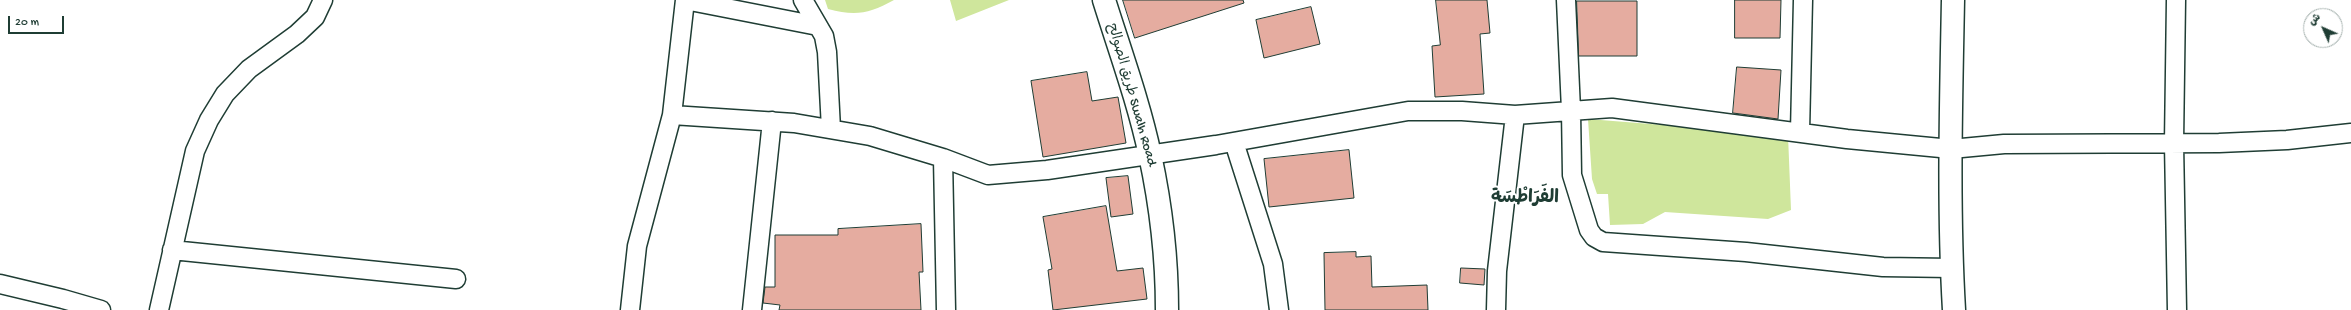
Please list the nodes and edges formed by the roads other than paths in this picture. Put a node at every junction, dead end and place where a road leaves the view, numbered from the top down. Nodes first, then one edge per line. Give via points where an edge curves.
1 (323, 0) edge
2 (685, 0) edge
3 (803, 0) edge
4 (1104, 0) edge
5 (1566, 0) edge
6 (1803, 0) edge
7 (1953, 0) edge
8 (2176, 0) edge
9 (818, 26) junction
10 (1571, 110) junction
11 (1515, 115) junction
12 (672, 116) junction
13 (772, 121) junction
14 (831, 129) junction
15 (1800, 132) junction
16 (2351, 133) edge
17 (1234, 142) junction
18 (2174, 143) junction
19 (1951, 149) junction
20 (1150, 155) junction
21 (943, 158) junction
22 (172, 250) junction
23 (1952, 268) junction
24 (456, 279) dead end
25 (0, 284) edge
26 (101, 310) edge
27 (159, 310) edge
28 (630, 310) edge
29 (752, 310) edge
30 (946, 310) edge
31 (1167, 310) edge
32 (1279, 310) edge
33 (1496, 310) edge
34 (1954, 310) edge
35 (2177, 310) edge

1 - 22 street via 315,16 297,34 249,69 224,94 195,150
2 - 9 street
2 - 12 street
3 - 9 street
4 - 20 street, طريق الصوالح Swalh Road
5 - 10 street
6 - 15 street
7 - 19 street
8 - 18 street
9 - 14 street via 824,36 827,52
10 - 11 street
10 - 15 street via 1612,108
10 - 23 street via 1572,175 1589,230 1594,237 1603,242 1746,252 1884,267
11 - 17 street via 1462,111 1408,111
11 - 33 street via 1497,271
12 - 13 street
12 - 28 street via 637,246
13 - 14 street
13 - 29 street
14 - 21 street via 870,136
15 - 19 street
16 - 18 street via 2287,140
17 - 20 street
17 - 32 street via 1273,264
18 - 19 street via 2004,144
18 - 35 street
19 - 23 street
20 - 21 street via 1048,170 988,175
20 - 31 street, طريق الصوالح Swalh Road via 1162,230
21 - 30 street
22 - 24 street
22 - 27 street
23 - 34 street
25 - 26 street via 63,298

